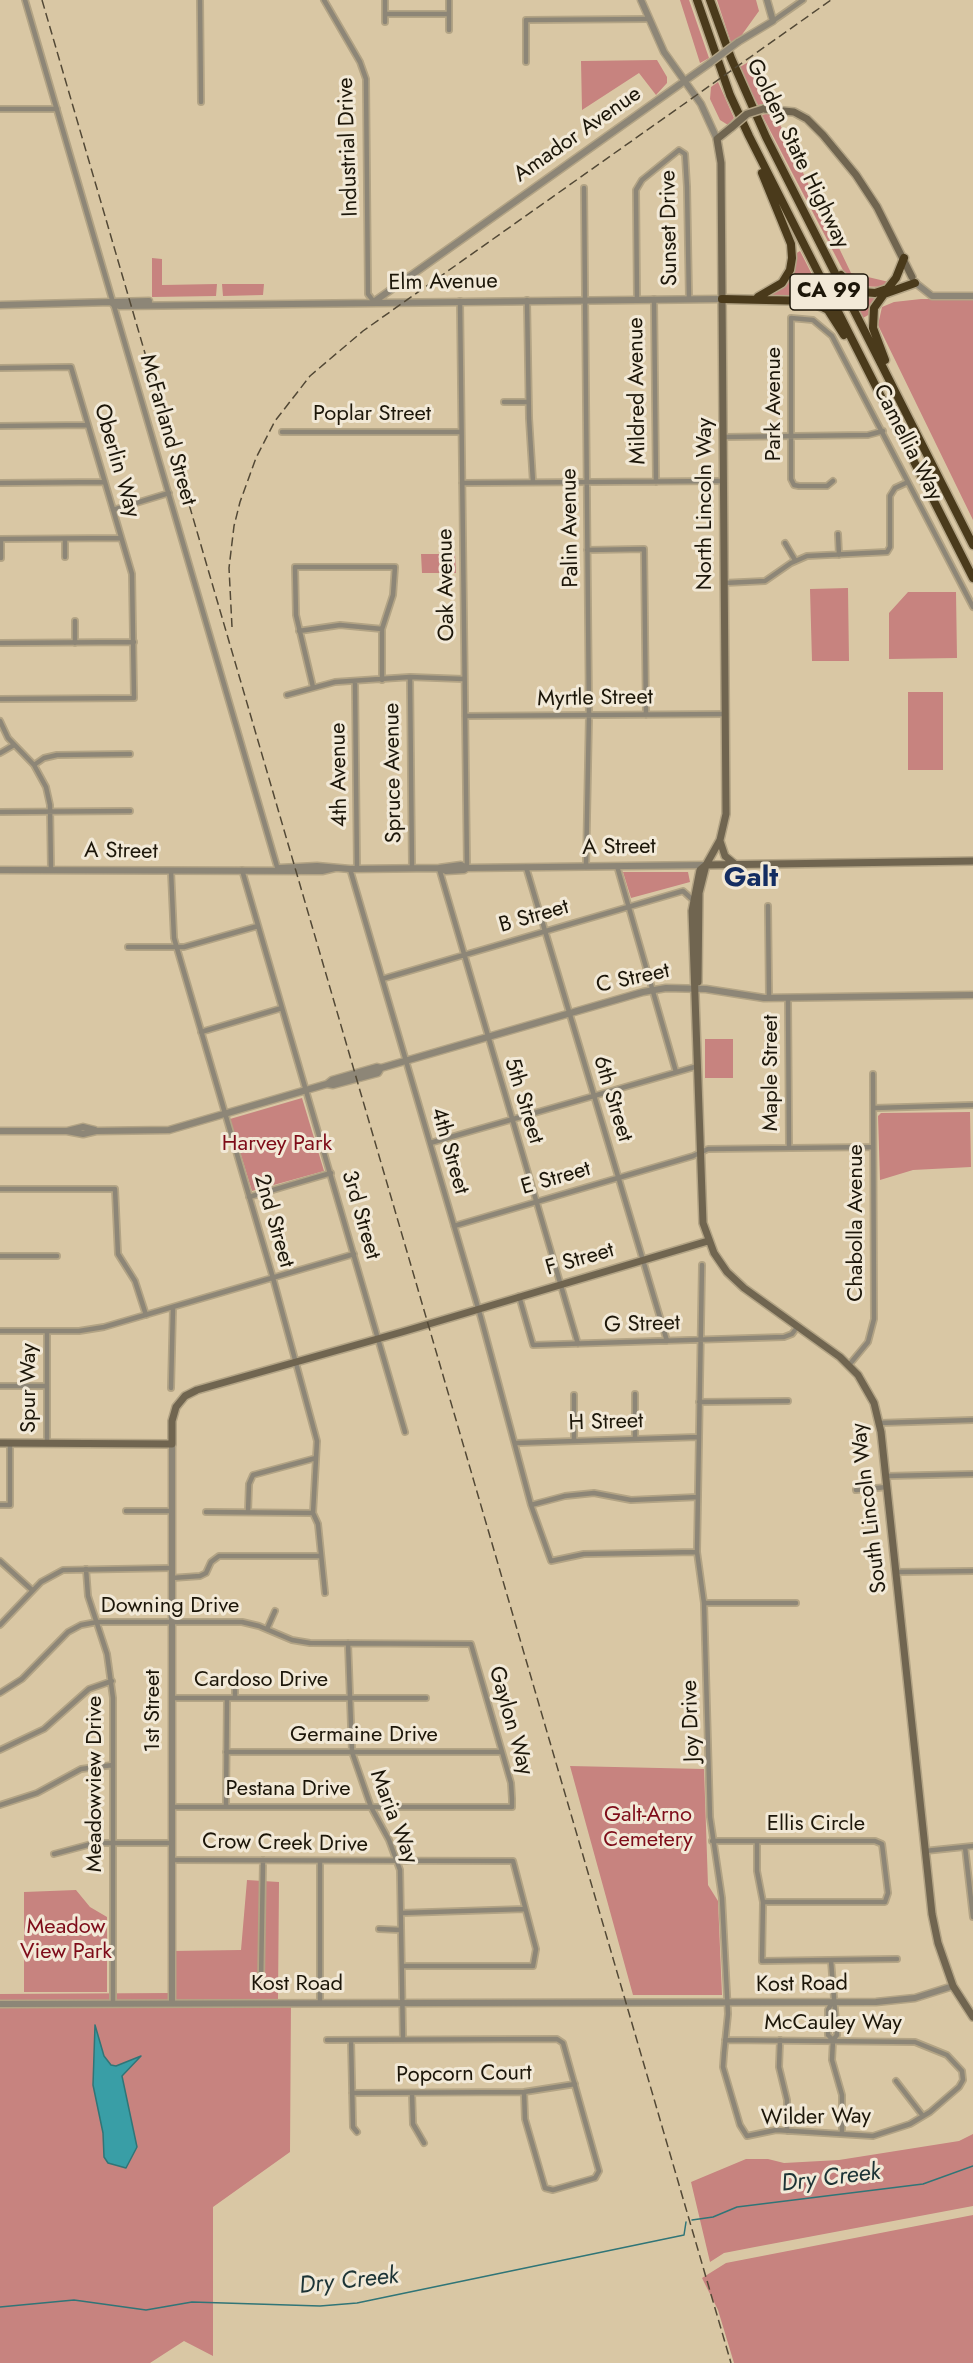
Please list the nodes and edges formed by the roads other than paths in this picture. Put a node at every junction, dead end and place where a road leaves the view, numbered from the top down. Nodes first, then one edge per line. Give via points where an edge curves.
1 (25, 0) edge
2 (200, 0) edge
3 (324, 0) edge
4 (385, 0) edge
5 (449, 0) edge
6 (641, 0) edge
7 (698, 0) edge
8 (710, 0) edge
9 (766, 0) edge
10 (803, 0) edge
11 (385, 14) junction
12 (449, 14) junction
13 (648, 19) junction
14 (773, 21) junction
15 (385, 22) dead end
16 (449, 30) dead end
17 (526, 62) dead end
18 (684, 81) junction
19 (201, 102) dead end
20 (0, 109) edge
21 (57, 109) junction
22 (749, 136) junction
23 (717, 139) junction
24 (584, 188) dead end
25 (819, 240) junction
26 (904, 258) junction
27 (913, 280) junction
28 (888, 288) junction
29 (973, 296) edge
30 (654, 299) junction
31 (688, 299) junction
32 (723, 299) junction
33 (755, 299) junction
34 (528, 300) junction
35 (585, 300) junction
36 (637, 300) junction
37 (460, 301) junction
38 (374, 302) junction
39 (113, 304) junction
40 (0, 305) edge
41 (791, 318) joint
42 (0, 368) edge
43 (876, 386) junction
44 (504, 402) dead end
45 (528, 402) junction
46 (901, 402) junction
47 (88, 425) junction
48 (0, 426) edge
49 (883, 431) junction
50 (282, 432) dead end
51 (461, 432) junction
52 (792, 436) junction
53 (724, 437) junction
54 (725, 481) junction
55 (833, 481) dead end
56 (105, 482) junction
57 (533, 482) junction
58 (587, 482) junction
59 (656, 482) junction
60 (908, 482) junction
61 (0, 483) edge
62 (462, 483) junction
63 (169, 494) junction
64 (113, 510) junction
65 (838, 534) dead end
66 (121, 538) junction
67 (0, 539) edge
68 (65, 539) junction
69 (785, 543) dead end
70 (973, 545) edge
71 (587, 550) junction
72 (838, 555) junction
73 (65, 557) dead end
74 (1, 558) edge
75 (795, 560) junction
76 (973, 578) edge
77 (724, 583) junction
78 (973, 607) edge
79 (75, 621) dead end
80 (382, 629) junction
81 (299, 631) junction
82 (134, 642) junction
83 (0, 643) edge
84 (75, 643) junction
85 (410, 677) junction
86 (464, 679) junction
87 (382, 680) junction
88 (355, 681) junction
89 (313, 687) junction
90 (287, 695) dead end
91 (0, 699) edge
92 (726, 714) junction
93 (589, 715) junction
94 (646, 715) junction
95 (465, 716) junction
96 (0, 721) edge
97 (14, 745) junction
98 (0, 753) edge
99 (130, 754) dead end
100 (34, 765) junction
101 (51, 811) junction
102 (130, 811) dead end
103 (0, 812) edge
104 (720, 840) junction
105 (972, 861) edge
106 (706, 865) junction
107 (736, 865) junction
108 (617, 866) junction
109 (526, 867) junction
110 (586, 867) junction
111 (412, 868) junction
112 (439, 868) junction
113 (467, 868) junction
114 (353, 869) junction
115 (0, 870) edge
116 (51, 870) junction
117 (242, 870) junction
118 (278, 870) junction
119 (171, 871) junction
120 (693, 900) junction
121 (768, 906) dead end
122 (629, 907) junction
123 (258, 926) junction
124 (545, 931) junction
125 (128, 947) dead end
126 (176, 947) junction
127 (463, 955) junction
128 (382, 979) junction
129 (697, 988) junction
130 (653, 990) junction
131 (973, 995) edge
132 (769, 998) junction
133 (788, 998) junction
134 (282, 1008) junction
135 (569, 1014) junction
136 (201, 1032) junction
137 (487, 1037) junction
138 (406, 1061) junction
139 (700, 1065) junction
140 (676, 1072) junction
141 (873, 1074) dead end
142 (306, 1090) junction
143 (594, 1096) junction
144 (973, 1105) edge
145 (874, 1108) junction
146 (225, 1114) junction
147 (512, 1119) junction
148 (0, 1131) edge
149 (430, 1143) junction
150 (873, 1147) junction
151 (789, 1148) junction
152 (701, 1152) junction
153 (331, 1173) junction
154 (618, 1178) junction
155 (0, 1189) edge
156 (249, 1197) junction
157 (536, 1202) junction
158 (454, 1226) junction
159 (708, 1241) junction
160 (354, 1254) junction
161 (0, 1256) edge
162 (57, 1256) dead end
163 (643, 1260) junction
164 (702, 1265) dead end
165 (273, 1278) junction
166 (560, 1284) junction
167 (519, 1296) junction
168 (173, 1308) junction
169 (478, 1308) junction
170 (146, 1315) junction
171 (798, 1326) junction
172 (0, 1331) edge
173 (47, 1331) junction
174 (379, 1337) junction
175 (703, 1340) junction
176 (667, 1341) junction
177 (578, 1344) junction
178 (295, 1361) junction
179 (849, 1365) junction
180 (0, 1386) edge
181 (47, 1386) junction
182 (171, 1388) dead end
183 (635, 1394) dead end
184 (574, 1395) dead end
185 (788, 1401) dead end
186 (699, 1402) junction
187 (172, 1419) joint
188 (973, 1420) edge
189 (879, 1423) junction
190 (405, 1432) dead end
191 (698, 1437) junction
192 (636, 1438) junction
193 (574, 1440) junction
194 (0, 1443) edge
195 (10, 1443) junction
196 (516, 1443) junction
197 (47, 1444) junction
198 (172, 1444) junction
199 (316, 1458) junction
200 (973, 1474) edge
201 (885, 1476) junction
202 (887, 1487) junction
203 (856, 1490) dead end
204 (698, 1497) junction
205 (0, 1505) edge
206 (531, 1505) junction
207 (126, 1511) dead end
208 (172, 1511) junction
209 (206, 1512) dead end
210 (248, 1512) junction
211 (313, 1514) junction
212 (697, 1552) junction
213 (320, 1556) junction
214 (0, 1561) edge
215 (172, 1568) junction
216 (86, 1569) junction
217 (973, 1571) edge
218 (896, 1572) junction
219 (172, 1578) junction
220 (32, 1590) junction
221 (325, 1593) dead end
222 (704, 1603) junction
223 (796, 1603) dead end
224 (275, 1611) dead end
225 (98, 1622) junction
226 (172, 1622) junction
227 (0, 1625) edge
228 (267, 1629) junction
229 (348, 1643) junction
230 (471, 1644) joint
231 (112, 1681) junction
232 (235, 1682) dead end
233 (0, 1693) edge
234 (172, 1698) junction
235 (226, 1698) junction
236 (235, 1698) junction
237 (350, 1698) junction
238 (426, 1698) dead end
239 (0, 1750) edge
240 (226, 1752) junction
241 (352, 1752) junction
242 (502, 1752) junction
243 (113, 1765) junction
244 (0, 1805) edge
245 (172, 1807) junction
246 (226, 1807) junction
247 (371, 1807) junction
248 (512, 1807) joint
249 (712, 1841) junction
250 (757, 1841) junction
251 (113, 1843) junction
252 (172, 1843) junction
253 (973, 1846) edge
254 (965, 1847) junction
255 (925, 1851) junction
256 (54, 1854) dead end
257 (172, 1860) junction
258 (263, 1860) junction
259 (320, 1861) junction
260 (398, 1862) junction
261 (763, 1902) junction
262 (525, 1909) junction
263 (401, 1913) junction
264 (973, 1917) edge
265 (379, 1929) dead end
266 (401, 1930) junction
267 (897, 1959) dead end
268 (831, 1961) junction
269 (402, 1966) junction
270 (261, 1983) dead end
271 (953, 1986) junction
272 (403, 2002) junction
273 (832, 2002) junction
274 (172, 2003) junction
275 (320, 2003) junction
276 (0, 2004) edge
277 (113, 2004) junction
278 (727, 2004) junction
279 (973, 2016) edge
280 (403, 2039) junction
281 (327, 2040) dead end
282 (351, 2040) junction
283 (725, 2040) junction
284 (780, 2040) junction
285 (833, 2040) junction
286 (963, 2075) joint
287 (896, 2081) dead end
288 (575, 2084) junction
289 (524, 2092) junction
290 (352, 2093) junction
291 (412, 2093) junction
292 (923, 2116) junction
293 (787, 2131) junction
294 (357, 2132) dead end
295 (842, 2134) junction
296 (424, 2144) dead end

1 - 21 street, McFarland Street
2 - 19 street
3 - 38 street, Industrial Drive via 366,79 368,294
4 - 11 street
5 - 12 street
6 - 13 street, North Lincoln Way
7 - 22 highway, Golden State Highway / CA 99 via 730,95
8 - 25 highway, Golden State Highway / CA 99 via 743,88
9 - 14 street
10 - 14 street, Amador Avenue
11 - 12 street
11 - 15 street
12 - 16 street
13 - 17 street via 526,20
13 - 18 street, North Lincoln Way
14 - 18 street, Amador Avenue, bridge
18 - 23 street, North Lincoln Way via 706,113
18 - 38 street, Amador Avenue
20 - 21 street
21 - 39 street, McFarland Street
22 - 33 highway via 792,251 790,270 782,283
22 - 43 highway, Golden State Highway / CA 99
23 - 26 main road, bridge via 747,114 763,109 794,112 807,120 866,190
23 - 32 main road, North Lincoln Way via 721,164
24 - 35 street, Palin Avenue
25 - 28 highway via 851,287 868,293
25 - 46 highway, Golden State Highway / CA 99
26 - 27 main road
26 - 28 highway
27 - 28 highway
27 - 29 street via 932,296
27 - 46 highway via 880,297 872,315 874,332
30 - 31 street, Elm Avenue
30 - 36 street, Elm Avenue
30 - 59 street, Mildred Avenue
31 - 32 street, Elm Avenue
31 - 36 street, Sunset Drive via 687,187 685,154 679,150 642,180 636,190
32 - 33 highway
32 - 53 main road, North Lincoln Way
33 - 43 highway via 803,299 822,306 833,316
34 - 35 street, Elm Avenue
34 - 37 street, Elm Avenue
34 - 45 street
35 - 36 street, Elm Avenue
35 - 58 street, Palin Avenue
37 - 38 street, Elm Avenue
37 - 51 street, Oak Avenue
38 - 39 street, Elm Avenue
39 - 40 street, Elm Avenue
39 - 63 street, McFarland Street
41 - 49 street, Camellia Way via 813,320 828,331
41 - 52 street, Park Avenue
42 - 47 street, Oberlin Way via 72,368
43 - 76 highway, Golden State Highway / CA 99
44 - 45 street
45 - 57 street
46 - 70 highway, Golden State Highway / CA 99
47 - 48 street
47 - 56 street, Oberlin Way
49 - 52 street via 868,435
49 - 60 street, Camellia Way
50 - 51 street, Poplar Street
51 - 62 street, Oak Avenue
52 - 53 street
52 - 55 street, Park Avenue via 794,485 827,486
53 - 54 main road, North Lincoln Way
54 - 59 street
54 - 77 main road, North Lincoln Way
56 - 61 street
56 - 64 street, Oberlin Way
57 - 58 street
57 - 62 street
58 - 59 street
58 - 71 street, Palin Avenue
60 - 72 street via 895,488 890,496 887,552
60 - 78 street, Camellia Way
62 - 86 street, Oak Avenue
63 - 64 street
63 - 118 street, McFarland Street
64 - 66 street, Oberlin Way
65 - 72 street
66 - 68 street
66 - 82 street, Oberlin Way via 129,564
67 - 68 street
67 - 74 street
68 - 73 street
69 - 75 street
71 - 93 street, Palin Avenue
71 - 94 street via 644,549
72 - 75 street
75 - 77 street via 765,581
77 - 92 main road, North Lincoln Way
79 - 84 street
80 - 81 street via 340,625
80 - 81 street via 393,595 395,567 295,567
80 - 87 street
81 - 89 street
82 - 84 street
82 - 91 street, Oberlin Way via 134,698
83 - 84 street
85 - 86 street
85 - 87 street
85 - 111 street, Spruce Avenue
86 - 95 street, Oak Avenue
87 - 88 street
88 - 89 street
88 - 114 street, 4th Avenue
89 - 90 street
92 - 94 street, Myrtle Street
92 - 104 main road, North Lincoln Way via 726,814
93 - 94 street, Myrtle Street
93 - 95 street, Myrtle Street
93 - 110 street, Palin Avenue
95 - 113 street, Oak Avenue
96 - 97 street
97 - 98 street
97 - 100 street
99 - 100 street via 57,755
100 - 101 street via 46,787
101 - 102 street
101 - 103 street
101 - 116 street
104 - 106 main road, North Lincoln Way
104 - 107 main road via 725,856
105 - 107 main road, A Street
106 - 107 main road, A Street
106 - 108 street, A Street
106 - 120 main road, South Lincoln Way via 700,870
106 - 129 main road, South Lincoln Way via 699,893
108 - 110 street, A Street
108 - 122 street
109 - 110 street, A Street
109 - 113 street, A Street
109 - 124 street, 6th Street
111 - 112 street, A Street
111 - 114 street, A Street
112 - 113 street, A Street
112 - 127 street, 5th Street
114 - 118 street, A Street via 298,866
114 - 128 street, 4th Street
115 - 116 street, A Street
116 - 119 street, A Street
117 - 118 street, A Street
117 - 119 street, A Street
117 - 123 street, 3rd Street
119 - 126 street, 2nd Street via 171,920
120 - 122 street, B Street via 683,891
120 - 129 main road, South Lincoln Way
121 - 132 street
122 - 124 street, B Street
122 - 130 street
123 - 126 street
123 - 134 street, 3rd Street
124 - 127 street, B Street
124 - 135 street, 6th Street
125 - 126 street
126 - 136 street, 2nd Street
127 - 128 street, B Street
127 - 137 street, 5th Street
128 - 138 street, 4th Street
129 - 130 street, C Street
129 - 132 street, C Street
129 - 139 main road, South Lincoln Way
130 - 135 street, C Street
130 - 140 street
131 - 133 street, C Street
132 - 133 street, C Street
133 - 151 street, Maple Street
134 - 136 street
134 - 142 street, 3rd Street
135 - 137 street, C Street
135 - 143 street, 6th Street
136 - 146 street, 2nd Street
137 - 138 street, C Street
137 - 147 street, 5th Street
138 - 142 street, C Street
138 - 149 street, 4th Street
139 - 140 street
139 - 152 main road, South Lincoln Way
140 - 143 street
141 - 145 street, Chabolla Avenue
142 - 146 street, C Street
142 - 153 street, 3rd Street
143 - 147 street
143 - 154 street, 6th Street
144 - 145 street
145 - 150 street, Chabolla Avenue
146 - 148 street, C Street via 160,1131 96,1131 80,1127 67,1131
146 - 156 street, 2nd Street
147 - 149 street
147 - 157 street, 5th Street
149 - 158 street, 4th Street
150 - 151 street, E Street
150 - 179 street, Chabolla Avenue via 874,1319 868,1342
151 - 152 street, E Street
152 - 154 street, E Street
152 - 159 main road, South Lincoln Way via 702,1212
153 - 156 street
153 - 160 street, 3rd Street
154 - 157 street, E Street
154 - 163 street, 6th Street
155 - 170 street via 115,1189 118,1254 135,1281
156 - 165 street, 2nd Street
157 - 158 street, E Street
157 - 166 street, 5th Street
158 - 169 street, 4th Street
159 - 163 main road, F Street
159 - 171 main road, South Lincoln Way via 734,1280
160 - 165 street
160 - 174 street, 3rd Street
161 - 162 street
163 - 166 main road, F Street
163 - 176 street, 6th Street
164 - 175 street, Joy Drive
165 - 168 street
165 - 178 street, 2nd Street
166 - 167 main road, F Street
166 - 177 street, 5th Street
167 - 169 main road, F Street
167 - 177 street, G Street via 532,1345
168 - 170 street
168 - 182 street
169 - 174 main road, F Street
169 - 196 street, 4th Street
170 - 173 street via 92,1330
171 - 175 street, G Street via 784,1337
171 - 179 main road, South Lincoln Way
172 - 173 street
173 - 181 street, Spur Way
174 - 178 main road, F Street
174 - 190 street, 3rd Street
175 - 176 street, G Street
175 - 186 street, Joy Drive
176 - 177 street, G Street
178 - 187 main road, F Street via 191,1392 180,1402
178 - 199 street, 2nd Street via 317,1441
179 - 189 main road, South Lincoln Way via 869,1393
180 - 181 street
181 - 197 street, Spur Way
183 - 192 street
184 - 193 street
185 - 186 street
186 - 191 street, Joy Drive
187 - 198 main road, 1st Street
188 - 189 street
189 - 201 main road, South Lincoln Way
191 - 192 street, H Street
191 - 204 street, Joy Drive
192 - 193 street, H Street
193 - 196 street, H Street
194 - 195 main road
195 - 197 main road
195 - 205 street via 10,1505
196 - 206 street, 4th Street
197 - 198 main road
198 - 208 street, 1st Street
199 - 210 street via 253,1475
199 - 211 street, 2nd Street
200 - 201 street
201 - 202 main road, South Lincoln Way
202 - 203 street
202 - 218 main road, South Lincoln Way
204 - 206 street via 631,1500 585,1493
204 - 212 street, Joy Drive
206 - 212 street, 4th Street via 551,1561 584,1554
207 - 208 street
208 - 215 street, 1st Street
209 - 210 street
210 - 211 street
211 - 213 street, 2nd Street via 318,1524
212 - 222 street, Joy Drive
213 - 219 street via 219,1556 200,1576
213 - 221 street, 2nd Street
214 - 220 street
215 - 216 street
215 - 219 street, 1st Street
216 - 220 street via 56,1573
216 - 225 street, Meadowview Drive via 88,1596
217 - 218 street
218 - 255 main road, South Lincoln Way
219 - 226 street, 1st Street
220 - 227 street
222 - 223 street
222 - 249 street, Joy Drive
224 - 228 street
225 - 226 street, Downing Drive
225 - 231 street, Meadowview Drive
225 - 233 street, Downing Drive via 69,1632 22,1679
226 - 228 street, Downing Drive via 242,1622
226 - 234 street, 1st Street
228 - 229 street, Downing Drive via 301,1642
229 - 230 street, Downing Drive
229 - 237 street, Maria Way
230 - 242 street, Gaylon Way
231 - 239 street via 94,1686 44,1729
231 - 243 street, Meadowview Drive
232 - 236 street
234 - 235 street, Cardoso Drive
234 - 245 street, 1st Street
235 - 236 street, Cardoso Drive
235 - 240 street
236 - 237 street, Cardoso Drive
237 - 238 street, Cardoso Drive
237 - 241 street, Maria Way
240 - 241 street, Germaine Drive
240 - 246 street
241 - 242 street, Germaine Drive
241 - 247 street, Maria Way
242 - 248 street, Gaylon Way via 511,1783
243 - 244 street via 81,1769 44,1791
243 - 251 street, Meadowview Drive
245 - 246 street, Pestana Drive
245 - 252 street, 1st Street
246 - 247 street, Pestana Drive
247 - 248 street, Pestana Drive
247 - 260 street, Maria Way
249 - 250 street, Ellis Circle
249 - 278 street, Joy Drive via 722,1898
250 - 261 street
250 - 261 street, Ellis Circle via 879,1842 883,1846 888,1893 885,1902
251 - 252 street
251 - 256 street via 84,1844
251 - 277 street, Meadowview Drive
252 - 257 street, 1st Street
253 - 254 street
254 - 255 street
254 - 264 street
255 - 271 main road, South Lincoln Way via 934,1927
257 - 258 street, Crow Creek Drive
257 - 274 street, 1st Street
258 - 259 street, Crow Creek Drive
258 - 270 street
259 - 260 street, Crow Creek Drive
259 - 275 street
260 - 262 street, Crow Creek Drive via 513,1862
260 - 263 street, Maria Way
261 - 268 street via 762,1961
262 - 263 street
262 - 269 street via 536,1949 533,1966
263 - 266 street, Maria Way
265 - 266 street
266 - 269 street, Maria Way
267 - 268 street
268 - 273 street
269 - 272 street, Maria Way
271 - 273 street, Kost Road via 899,2001
271 - 279 main road, South Lincoln Way
272 - 275 street, Kost Road
272 - 278 street, Kost Road
272 - 280 street, Maria Way
273 - 278 street, Kost Road
273 - 285 street via 837,2035
274 - 275 street, Kost Road
274 - 277 street, Kost Road
276 - 277 street, Kost Road
278 - 283 street, Wilder Way
280 - 282 street
280 - 288 street via 557,2039 563,2043
281 - 282 street
282 - 290 street
283 - 284 street, McCauley Way
283 - 293 street, Wilder Way via 723,2067 747,2136
284 - 285 street, McCauley Way
284 - 293 street via 779,2067 787,2100
285 - 286 street, McCauley Way via 915,2042 947,2055
285 - 295 street via 832,2060 842,2095
286 - 292 street, Wilder Way via 959,2087
287 - 292 street
288 - 289 street, Popcorn Court
288 - 289 street via 599,2171 595,2178 553,2190 545,2188 525,2119
289 - 291 street, Popcorn Court
290 - 291 street, Popcorn Court
290 - 294 street via 353,2127
291 - 296 street via 413,2124
292 - 295 street, Wilder Way via 873,2136
293 - 295 street, Wilder Way

